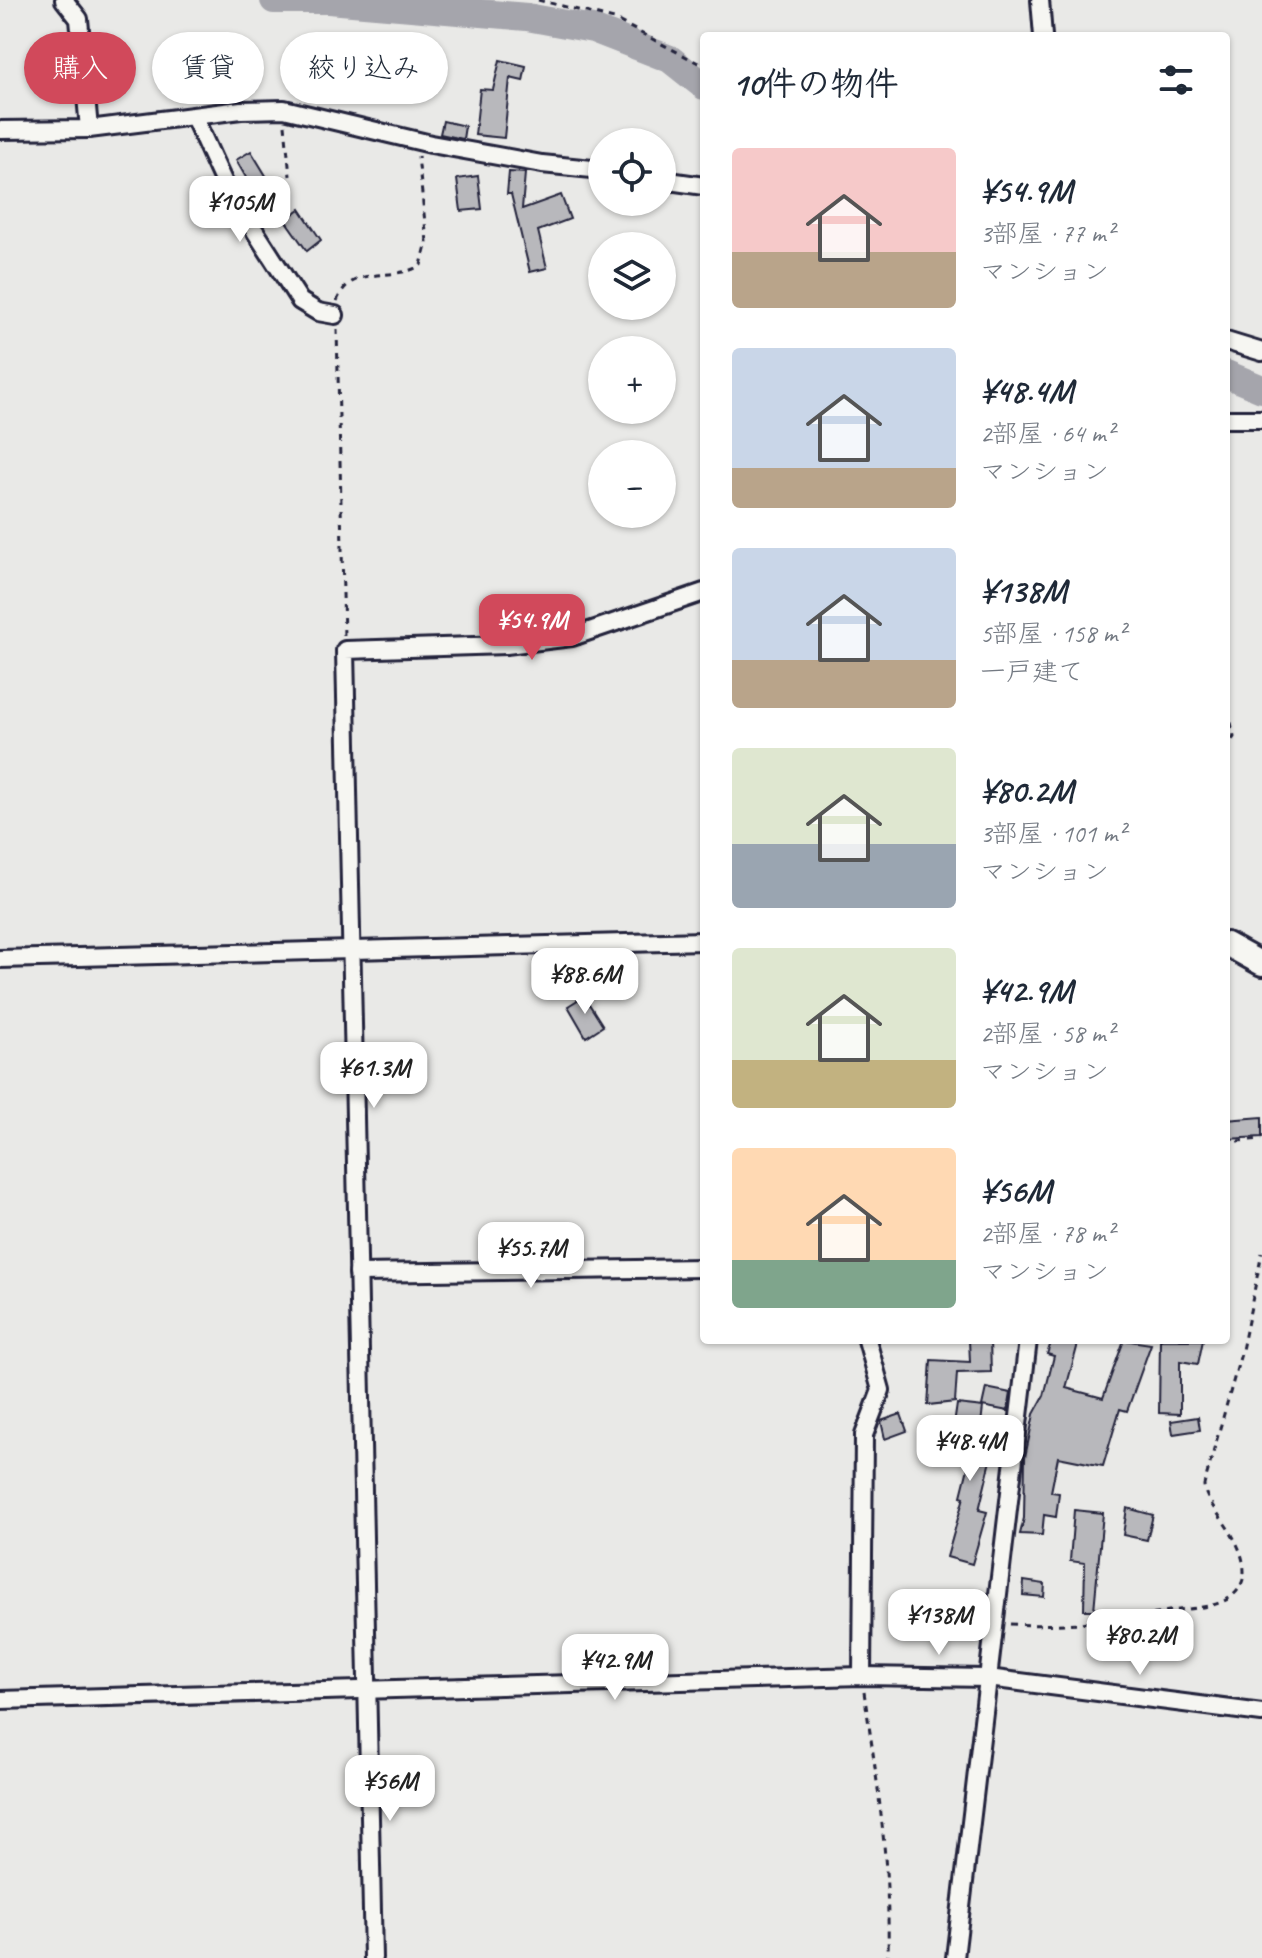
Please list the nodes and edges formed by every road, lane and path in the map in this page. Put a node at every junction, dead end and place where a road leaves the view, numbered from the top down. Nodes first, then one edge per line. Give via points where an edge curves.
1 (64, 0) edge
2 (538, 0) edge
3 (1040, 0) edge
4 (1043, 32) edge
5 (700, 64) edge
6 (284, 109) junction
7 (194, 117) junction
8 (89, 129) junction
9 (0, 130) edge
10 (417, 141) junction
11 (588, 169) edge
12 (290, 176) dead end
13 (676, 182) edge
14 (700, 185) edge
15 (335, 315) junction
16 (1230, 342) edge
17 (1262, 352) edge
18 (1230, 419) edge
19 (1262, 419) edge
20 (700, 593) edge
21 (345, 650) junction
22 (1230, 718) edge
23 (1230, 742) edge
24 (700, 941) edge
25 (1230, 946) edge
26 (350, 948) junction
27 (0, 959) edge
28 (1262, 964) edge
29 (1262, 1139) edge
30 (1230, 1142) edge
31 (1262, 1253) edge
32 (700, 1268) edge
33 (358, 1273) junction
34 (868, 1344) edge
35 (1028, 1344) edge
36 (994, 1624) junction
37 (862, 1676) junction
38 (988, 1678) junction
39 (367, 1689) junction
40 (0, 1700) edge
41 (1262, 1713) edge
42 (373, 1958) edge
43 (888, 1958) edge
44 (955, 1958) edge

1 - 8 street via 79,19
2 - 5 path via 614,19
3 - 4 street
6 - 7 street
6 - 10 street
6 - 12 path
7 - 8 street
7 - 15 street via 224,183 300,301
8 - 9 street
10 - 11 street
10 - 15 path via 425,258 413,270 367,275 349,283
13 - 14 street
15 - 21 path
16 - 17 street
18 - 19 street
20 - 21 street via 572,637 506,645
21 - 26 street
22 - 23 path
24 - 26 street
25 - 28 street
26 - 27 street
26 - 33 street
29 - 30 path
31 - 36 path via 1242,1350 1204,1485 1242,1557 1239,1589 1216,1604 1086,1625
32 - 33 street
33 - 39 street
34 - 37 street via 881,1390 864,1435
35 - 36 street
36 - 38 street
37 - 38 street
37 - 39 street
37 - 43 path via 885,1834
38 - 41 street
38 - 44 street
39 - 40 street
39 - 42 street

